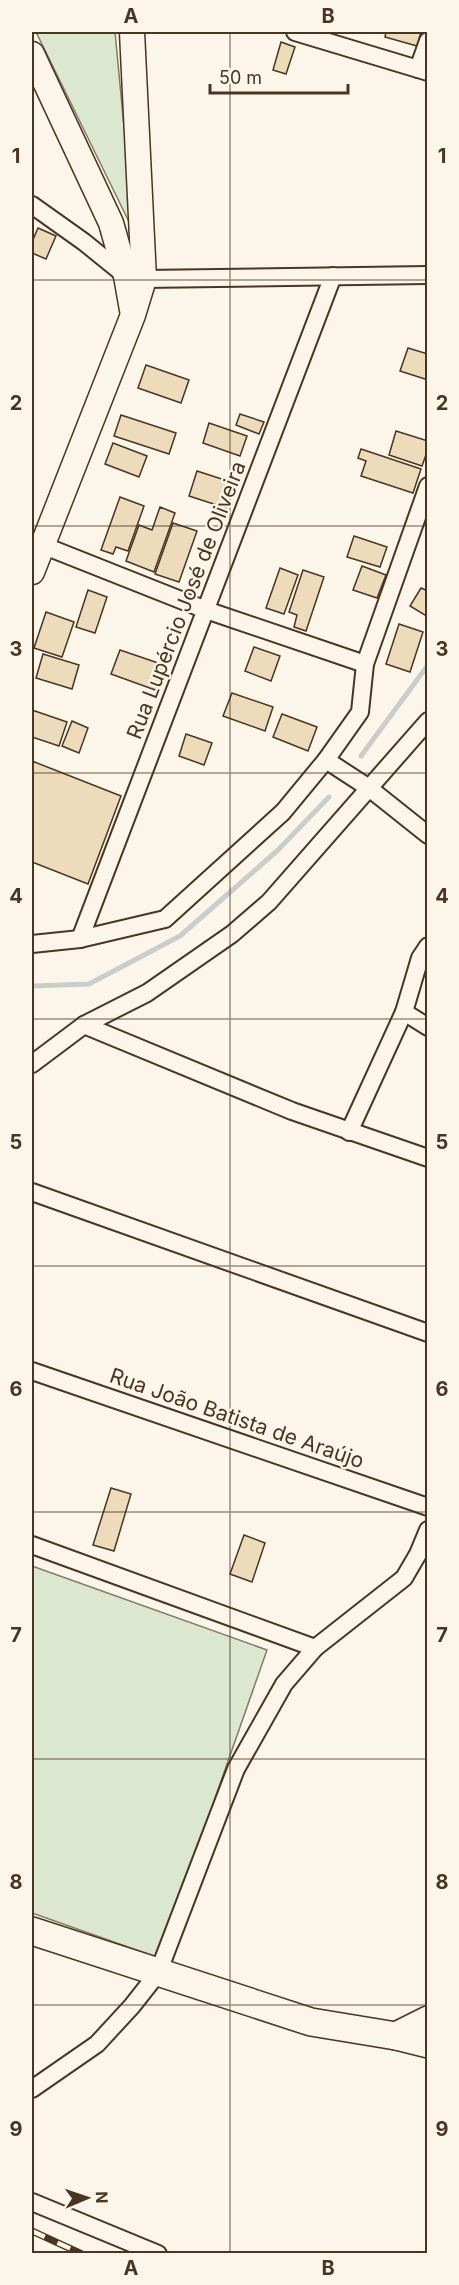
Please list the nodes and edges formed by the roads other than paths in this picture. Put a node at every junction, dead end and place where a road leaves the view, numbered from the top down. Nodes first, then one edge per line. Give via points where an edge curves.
1 (132, 32) edge
2 (295, 32) edge
3 (428, 41) edge
4 (32, 54) edge
5 (423, 71) edge
6 (32, 205) edge
7 (428, 275) edge
8 (333, 276) junction
9 (135, 278) junction
10 (428, 486) edge
11 (42, 545) junction
12 (32, 572) edge
13 (206, 610) junction
14 (365, 664) junction
15 (428, 720) edge
16 (326, 760) junction
17 (369, 788) junction
18 (428, 835) edge
19 (80, 939) junction
20 (32, 944) edge
21 (428, 946) edge
22 (404, 1012) junction
23 (84, 1025) junction
24 (428, 1027) edge
25 (32, 1064) edge
26 (349, 1132) junction
27 (428, 1158) edge
28 (32, 1192) edge
29 (428, 1333) edge
30 (32, 1371) edge
31 (428, 1507) edge
32 (428, 1530) edge
33 (32, 1545) edge
34 (423, 1556) edge
35 (315, 1648) junction
36 (32, 1931) edge
37 (158, 1972) junction
38 (426, 2030) edge
39 (32, 2089) edge
40 (32, 2202) edge
41 (158, 2253) edge

1 - 9 street
2 - 5 street
3 - 5 street
4 - 9 street
6 - 9 street
7 - 8 street
8 - 9 street
8 - 13 street, Rua Lupércio José de Oliveira
9 - 11 street via 133,315
10 - 14 street
11 - 12 street
11 - 13 street
13 - 14 street
13 - 19 street, Rua Lupércio José de Oliveira
14 - 16 street via 360,712
15 - 17 street
16 - 17 street
16 - 19 street via 283,812 165,919
17 - 18 street
17 - 23 street via 268,902 232,934 147,993
19 - 20 street
21 - 22 street via 420,958
22 - 24 street
22 - 26 street
23 - 25 street
23 - 26 street
26 - 27 street
28 - 29 street
30 - 31 street, Rua João Batista de Araújo
32 - 34 street
33 - 35 street
34 - 35 street via 404,1578
35 - 37 street via 284,1684 236,1769
36 - 37 main road
37 - 38 main road via 311,2022 396,2036
37 - 39 street via 97,2044
40 - 41 street

